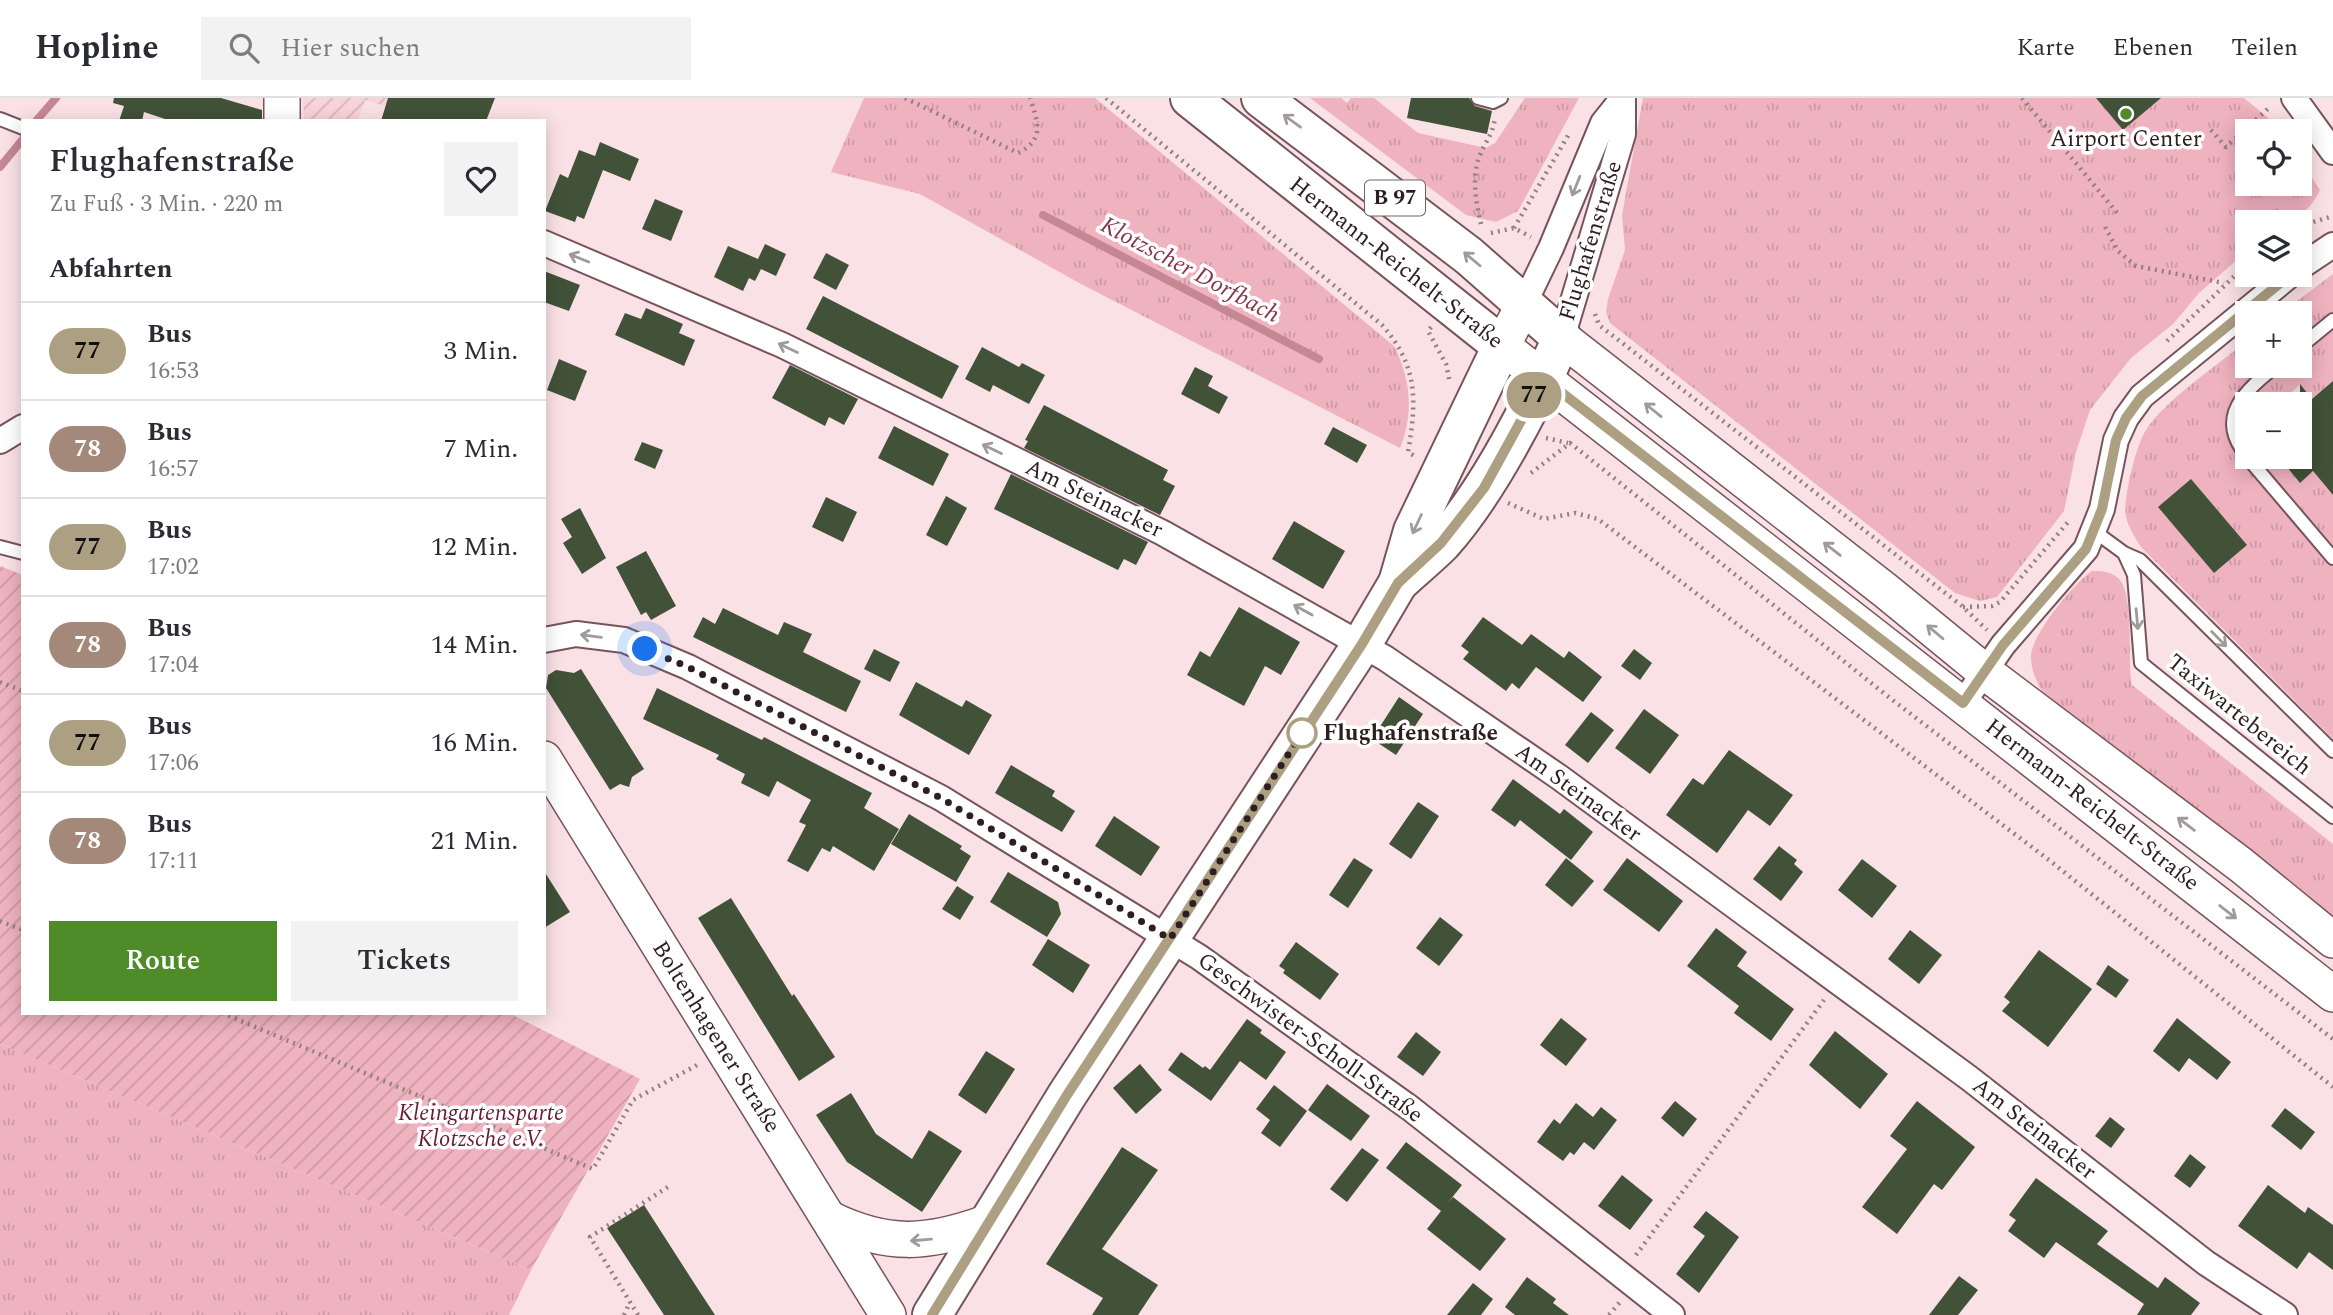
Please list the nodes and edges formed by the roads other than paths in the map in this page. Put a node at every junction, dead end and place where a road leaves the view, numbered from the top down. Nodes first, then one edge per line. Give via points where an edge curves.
1 (282, 98) edge
2 (1190, 98) edge
3 (1261, 98) edge
4 (1478, 98) edge
5 (1500, 98) edge
6 (1623, 98) edge
7 (2287, 101) edge
8 (0, 119) edge
9 (282, 119) edge
10 (21, 127) edge
11 (2333, 152) edge
12 (546, 244) edge
13 (2333, 246) edge
14 (2312, 259) edge
15 (2275, 287) edge
16 (1524, 304) junction
17 (2333, 320) edge
18 (2312, 337) edge
19 (1562, 338) junction
20 (1502, 346) junction
21 (2261, 378) edge
22 (1544, 379) junction
23 (2244, 392) edge
24 (2235, 413) edge
25 (21, 428) edge
26 (2235, 432) edge
27 (0, 441) edge
28 (2257, 469) edge
29 (2094, 531) junction
30 (0, 547) edge
31 (21, 552) edge
32 (2124, 553) junction
33 (2333, 558) edge
34 (1398, 583) junction
35 (546, 640) edge
36 (1362, 644) junction
37 (1994, 659) junction
38 (1963, 703) junction
39 (2333, 751) edge
40 (546, 762) edge
41 (2333, 817) edge
42 (1170, 939) junction
43 (2333, 940) edge
44 (2333, 994) edge
45 (830, 1219) junction
46 (986, 1223) junction
47 (888, 1315) edge
48 (932, 1315) edge
49 (1672, 1315) edge
50 (2285, 1315) edge

1 - 9 main road
2 - 20 main road, Hermann-Reichelt-Straße / B 97
16 -> 3 main road, Hermann-Reichelt-Straße / B 97 via 1437,231
4 - 5 lane via 1493,102
6 -> 16 street, Flughafenstraße via 1603,123
6 - 19 street, Flughafenstraße via 1623,134
7 - 11 street
8 - 10 lane
36 -> 12 street, Am Steinacker via 1163,533 870,388 782,345
13 - 14 street
15 - 29 street via 2142,396 2116,440
16 - 19 main road, Hermann-Reichelt-Straße / B 97
16 - 20 main road, Flughafenstraße
17 - 18 lane
19 - 22 main road, Flughafenstraße
37 -> 19 main road, Hermann-Reichelt-Straße via 1886,591
20 - 22 main road, Hermann-Reichelt-Straße / B 97
20 -> 34 main road, Flughafenstraße via 1413,531
21 - 23 lane
22 - 34 main road, Flughafenstraße via 1484,488 1441,543
22 - 38 main road, Hermann-Reichelt-Straße
24 - 26 lane
25 - 27 street
28 - 33 lane
29 - 32 lane, Taxiwartebereich
29 - 37 street via 2086,549
30 - 31 lane
32 -> 39 lane, Taxiwartebereich via 2140,560
32 -> 41 lane, Taxiwartebereich via 2134,575 2141,663
34 - 36 main road, Flughafenstraße
42 -> 35 street, Geschwister-Scholl-Straße via 941,798 688,667 624,640 576,634
36 - 42 main road, Flughafenstraße
36 - 50 street, Am Steinacker via 1559,778 1969,1078 2206,1263
37 - 38 street
43 -> 37 main road, Hermann-Reichelt-Straße
38 -> 44 main road, Hermann-Reichelt-Straße
40 - 45 main road, Boltenhagener Straße
42 - 46 main road, Flughafenstraße
42 - 49 street, Geschwister-Scholl-Straße via 1410,1108
46 -> 45 main road via 916,1241 875,1237
45 - 47 main road, Boltenhagener Straße
46 - 48 main road, Flughafenstraße

